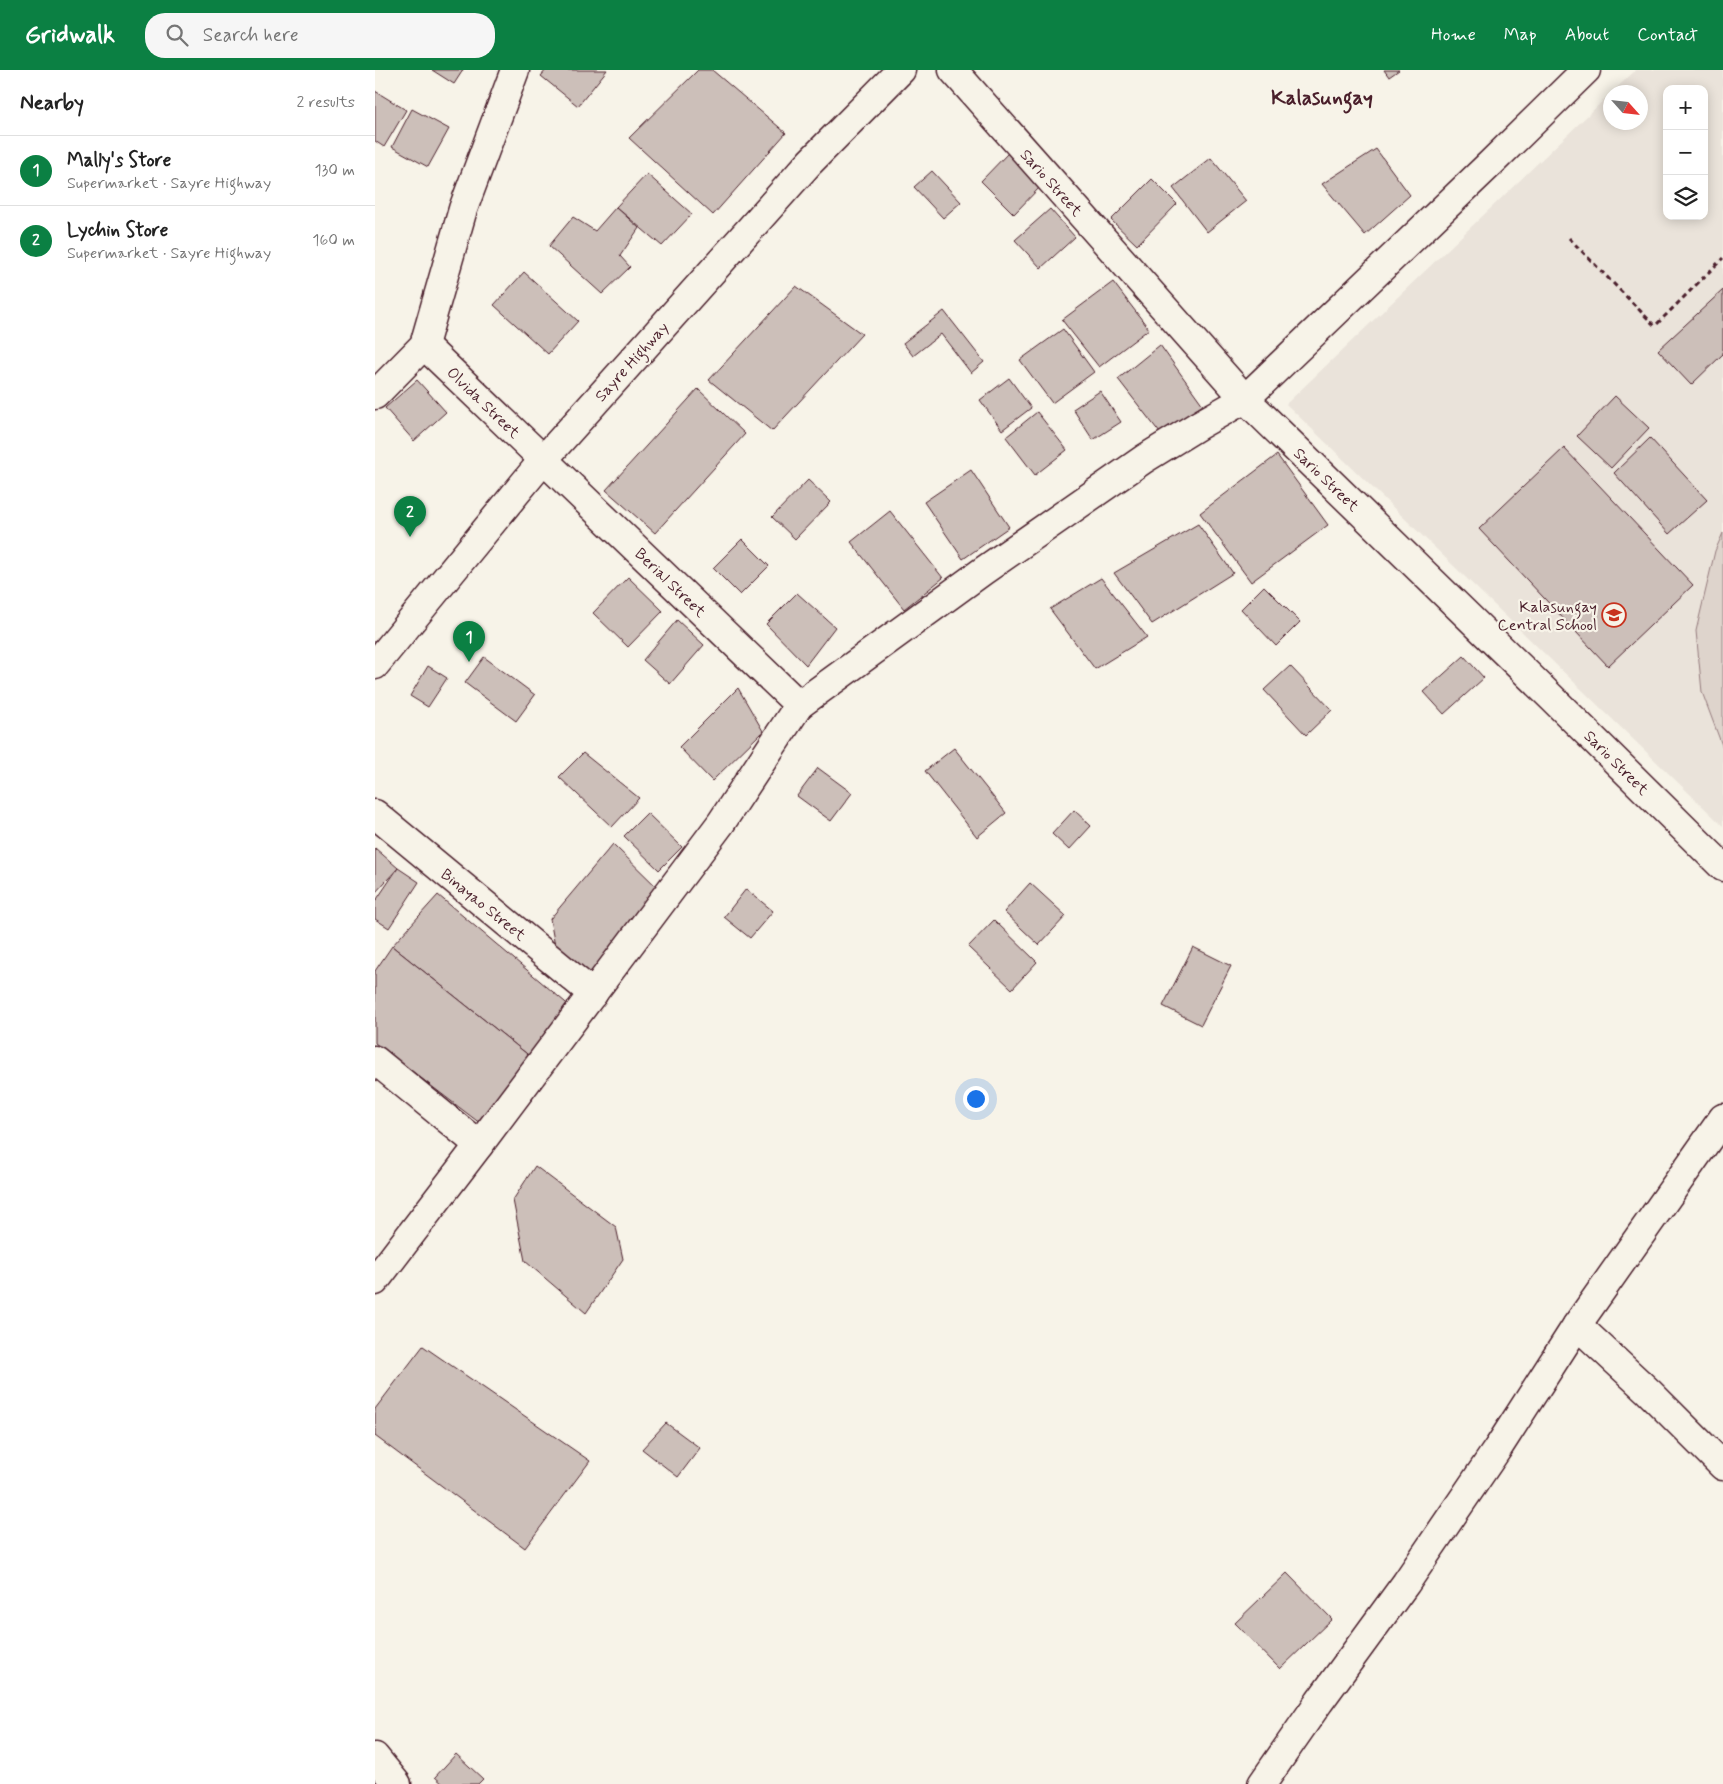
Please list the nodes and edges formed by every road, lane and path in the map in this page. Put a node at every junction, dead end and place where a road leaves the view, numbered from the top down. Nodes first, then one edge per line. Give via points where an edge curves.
1 (515, 70) edge
2 (901, 70) edge
3 (953, 70) edge
4 (1586, 70) edge
5 (1569, 238) dead end
6 (1723, 258) edge
7 (424, 345) junction
8 (375, 395) edge
9 (1245, 399) junction
10 (544, 459) junction
11 (375, 665) edge
12 (799, 705) junction
13 (375, 814) edge
14 (1723, 867) edge
15 (593, 994) junction
16 (375, 1060) edge
17 (1723, 1118) edge
18 (479, 1146) junction
19 (375, 1281) edge
20 (1577, 1325) junction
21 (1723, 1466) edge
22 (375, 1757) edge
23 (397, 1784) edge
24 (1262, 1784) edge

1 - 7 main road via 463,209
2 - 10 main road, Sayre Highway via 810,162
3 - 9 main road, Sario Street
4 - 9 main road
5 - 6 path via 1655,326
7 - 8 main road
7 - 10 main road, Olvida Street
9 - 12 main road via 1121,475
9 - 14 main road, Sario Street
10 - 11 main road, Sayre Highway
10 - 12 main road, Berial Street
12 - 15 main road via 721,823
13 - 15 main road, Binayao Street
15 - 18 main road
16 - 18 main road
17 - 20 main road
18 - 19 main road
20 - 21 main road
20 - 24 main road via 1406,1583
22 - 23 main road

